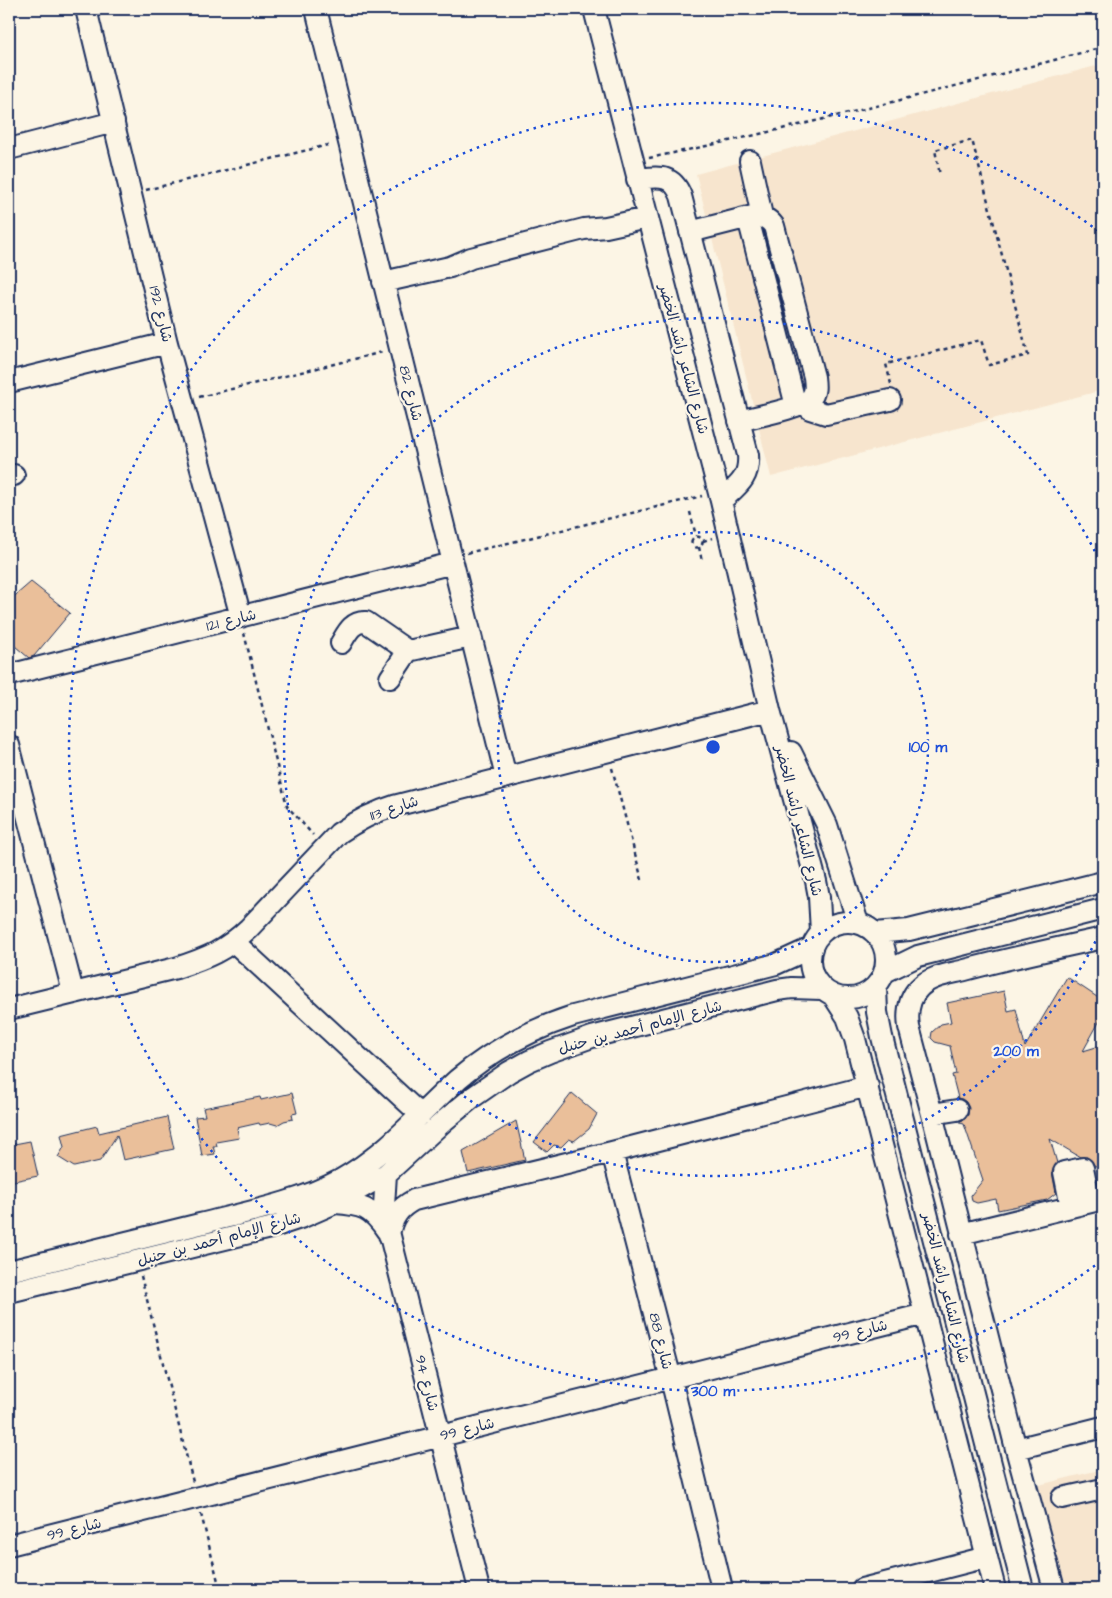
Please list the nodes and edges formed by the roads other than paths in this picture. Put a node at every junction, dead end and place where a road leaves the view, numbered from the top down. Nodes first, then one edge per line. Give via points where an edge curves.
1 (86, 9) edge
2 (316, 9) edge
3 (594, 9) edge
4 (114, 122) junction
5 (9, 149) edge
6 (750, 161) dead end
7 (635, 170) junction
8 (646, 213) junction
9 (755, 217) junction
10 (690, 232) junction
11 (382, 278) junction
12 (168, 343) junction
13 (9, 382) edge
14 (890, 400) road end
15 (800, 404) junction
16 (739, 421) junction
17 (719, 496) junction
18 (452, 560) junction
19 (240, 617) junction
20 (471, 636) junction
21 (340, 643) dead end
22 (408, 651) junction
23 (9, 675) edge
24 (390, 678) dead end
25 (770, 710) junction
26 (9, 745) edge
27 (506, 778) junction
28 (1103, 882) edge
29 (1100, 913) edge
30 (867, 928) junction
31 (1103, 938) edge
32 (816, 940) junction
33 (234, 942) junction
34 (940, 950) junction
35 (980, 966) junction
36 (881, 979) junction
37 (73, 992) junction
38 (827, 993) junction
39 (9, 1009) edge
40 (893, 1078) junction
41 (868, 1086) junction
42 (931, 1110) junction
43 (957, 1110) dead end
44 (421, 1115) junction
45 (612, 1152) junction
46 (385, 1183) junction
47 (414, 1200) junction
48 (1088, 1203) edge
49 (335, 1204) junction
50 (961, 1234) junction
51 (389, 1235) junction
52 (9, 1271) edge
53 (9, 1292) edge
54 (925, 1314) junction
55 (671, 1379) junction
56 (1103, 1427) edge
57 (440, 1436) junction
58 (1018, 1458) junction
59 (1103, 1489) edge
60 (1062, 1498) dead end
61 (1008, 1531) junction
62 (9, 1545) edge
63 (987, 1557) junction
64 (479, 1589) edge
65 (722, 1589) edge
66 (862, 1589) edge
67 (995, 1589) edge
68 (1023, 1589) edge
69 (1054, 1589) edge

1 - 4 street, شارع 192
2 - 11 street, شارع 82
3 - 7 street, شارع الشاعر راشد الخضر
4 - 5 street
4 - 12 street, شارع 192
6 - 9 street
7 - 8 street, شارع الشاعر راشد الخضر
7 - 10 street via 671,180 681,196
8 - 11 street via 604,219 584,229 471,258 450,267
8 - 17 street, شارع الشاعر راشد الخضر
9 - 10 street
9 - 15 street via 769,220 774,226 816,385 810,399
10 - 16 street
11 - 18 street, شارع 82
12 - 13 street
12 - 19 street, شارع 192
14 - 15 street via 826,414
15 - 16 street
16 - 17 street via 748,455 747,474 742,482
17 - 25 street, شارع الشاعر راشد الخضر
18 - 19 street, شارع 121
18 - 20 street, شارع 82
19 - 23 street, شارع 121
20 - 22 street
20 - 27 street, شارع 82
21 - 22 street via 360,621
22 - 24 street
25 - 27 street, شارع 113
25 - 30 street, شارع الشاعر راشد الخضر via 827,825
25 - 32 street, شارع الشاعر راشد الخضر via 816,881 819,897
26 - 37 street
27 - 33 street, شارع 113 via 374,812 350,825 324,847
28 - 30 street via 909,930
29 - 34 street
30 - 32 street via 838,923 829,926
30 - 36 street via 885,951 886,962
31 - 35 street
32 - 38 street via 809,963 813,977
32 - 44 street, شارع الإمام أحمد بن حنبل via 776,964 546,1025 496,1050 458,1079
33 - 37 street, شارع 113 via 220,952 176,968
33 - 44 street
34 - 35 street
34 - 36 street via 910,958
35 - 42 street via 929,980 918,988 911,1000 909,1027
36 - 38 street via 861,997 852,999
36 - 40 street, شارع الشاعر راشد الخضر via 879,1024
37 - 39 street, شارع 113
38 - 41 street, شارع الشاعر راشد الخضر via 852,1028
38 - 46 street, شارع الإمام أحمد بن حنبل via 792,988 778,990 592,1037 550,1052 509,1072 472,1097 445,1120
40 - 42 street
40 - 61 street, شارع الشاعر راشد الخضر
41 - 45 street
41 - 54 street, شارع الشاعر راشد الخضر
42 - 43 street
42 - 50 street
44 - 52 street, شارع الإمام أحمد بن حنبل via 366,1164 314,1192
45 - 47 street
45 - 55 street, شارع 88
46 - 47 street via 399,1198
46 - 49 street, شارع الإمام أحمد بن حنبل
46 - 51 street, شارع 94 via 384,1206
47 - 51 street via 396,1213
48 - 50 street
49 - 51 street, شارع 94 via 366,1208 380,1220
49 - 53 street, شارع الإمام أحمد بن حنبل via 270,1228
50 - 58 street
51 - 57 street, شارع 94
54 - 55 street, شارع 99
54 - 63 street, شارع الشاعر راشد الخضر
55 - 57 street, شارع 99
55 - 65 street, شارع 88
56 - 58 street
57 - 62 street, شارع 99
57 - 64 street, شارع 94
58 - 61 street
58 - 69 street
59 - 60 street
61 - 68 street, شارع الشاعر راشد الخضر
63 - 66 street
63 - 67 street, شارع الشاعر راشد الخضر

